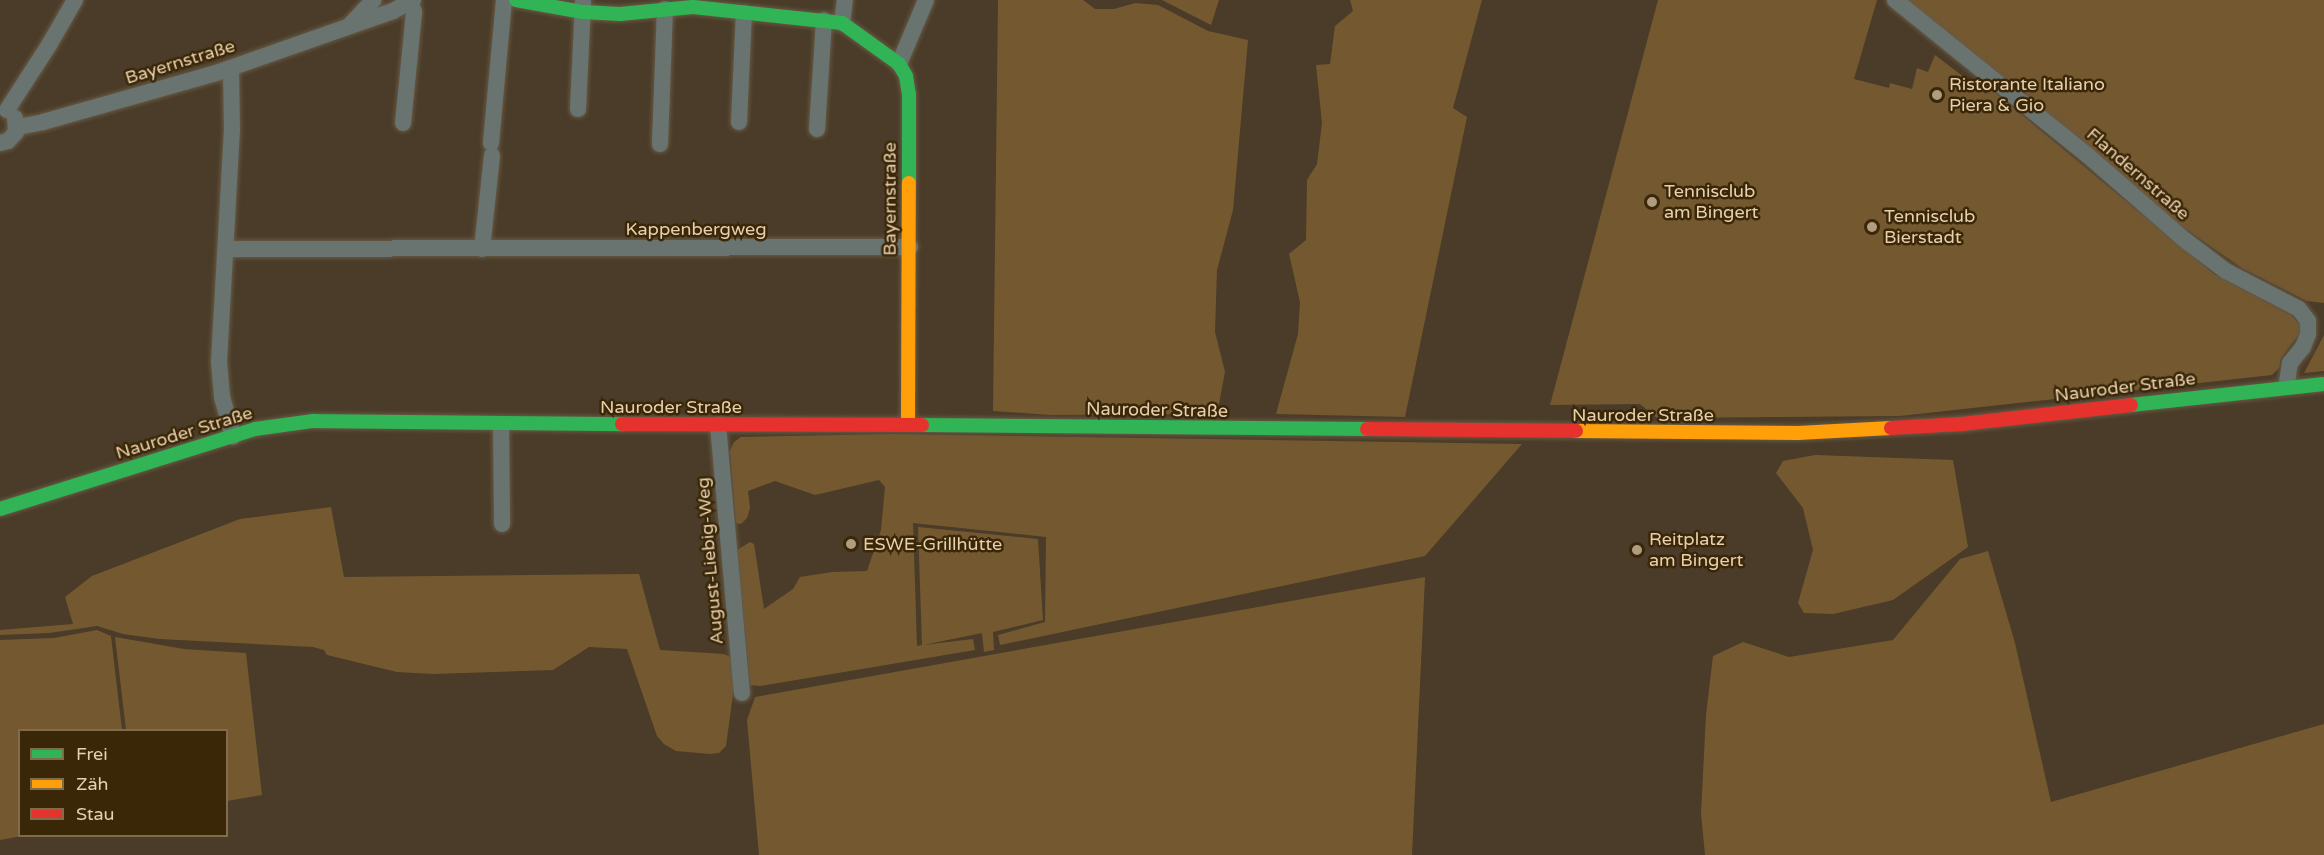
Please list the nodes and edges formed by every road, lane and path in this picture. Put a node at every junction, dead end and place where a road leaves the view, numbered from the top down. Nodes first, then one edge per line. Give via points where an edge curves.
1 (75, 0) edge
2 (373, 0) edge
3 (504, 0) edge
4 (516, 0) edge
5 (845, 0) edge
6 (926, 0) edge
7 (1895, 0) edge
8 (412, 1) edge
9 (694, 3) edge
10 (583, 6) edge
11 (665, 9) junction
12 (744, 14) junction
13 (824, 20) junction
14 (842, 23) junction
15 (350, 25) junction
16 (899, 64) junction
17 (231, 68) junction
18 (3, 109) edge
19 (578, 110) dead end
20 (739, 122) dead end
21 (403, 123) dead end
22 (18, 127) junction
23 (817, 129) dead end
24 (0, 143) edge
25 (660, 144) dead end
26 (909, 247) junction
27 (226, 249) junction
28 (482, 249) junction
29 (2324, 384) edge
30 (2286, 387) junction
31 (501, 424) junction
32 (718, 425) junction
33 (908, 425) junction
34 (233, 436) junction
35 (0, 509) edge
36 (502, 524) dead end
37 (741, 693) dead end

1 - 18 street via 49,45
2 - 15 street, Bayernstraße
3 - 28 street
4 - 10 main road
5 - 14 street
6 - 16 street
7 - 30 street, Flandernstraße via 2086,154 2185,240 2226,271 2299,309 2308,321 2308,334 2290,363
8 - 15 street, Bayernstraße
8 - 21 street, Bayernstraße
9 - 11 main road
9 - 12 main road
10 - 11 main road via 620,14
10 - 19 street
11 - 25 street
12 - 13 main road
12 - 20 street
13 - 14 main road
13 - 23 street
14 - 16 main road
15 - 17 street, Bayernstraße
16 - 26 main road, Bayernstraße via 909,94
17 - 22 street, Bayernstraße
17 - 27 street
18 - 22 street via 15,117
22 - 24 street via 13,137
26 - 28 street, Kappenbergweg
26 - 33 main road, Bayernstraße
27 - 28 street, Kappenbergweg
27 - 34 street via 220,370 222,397
29 - 30 main road, Nauroder Straße
30 - 33 main road, Nauroder Straße via 1962,424 1798,433
31 - 32 main road, Nauroder Straße
31 - 34 main road, Nauroder Straße via 313,421
31 - 36 street
32 - 33 main road, Nauroder Straße
32 - 37 street, August-Liebig-Weg
34 - 35 main road, Nauroder Straße

